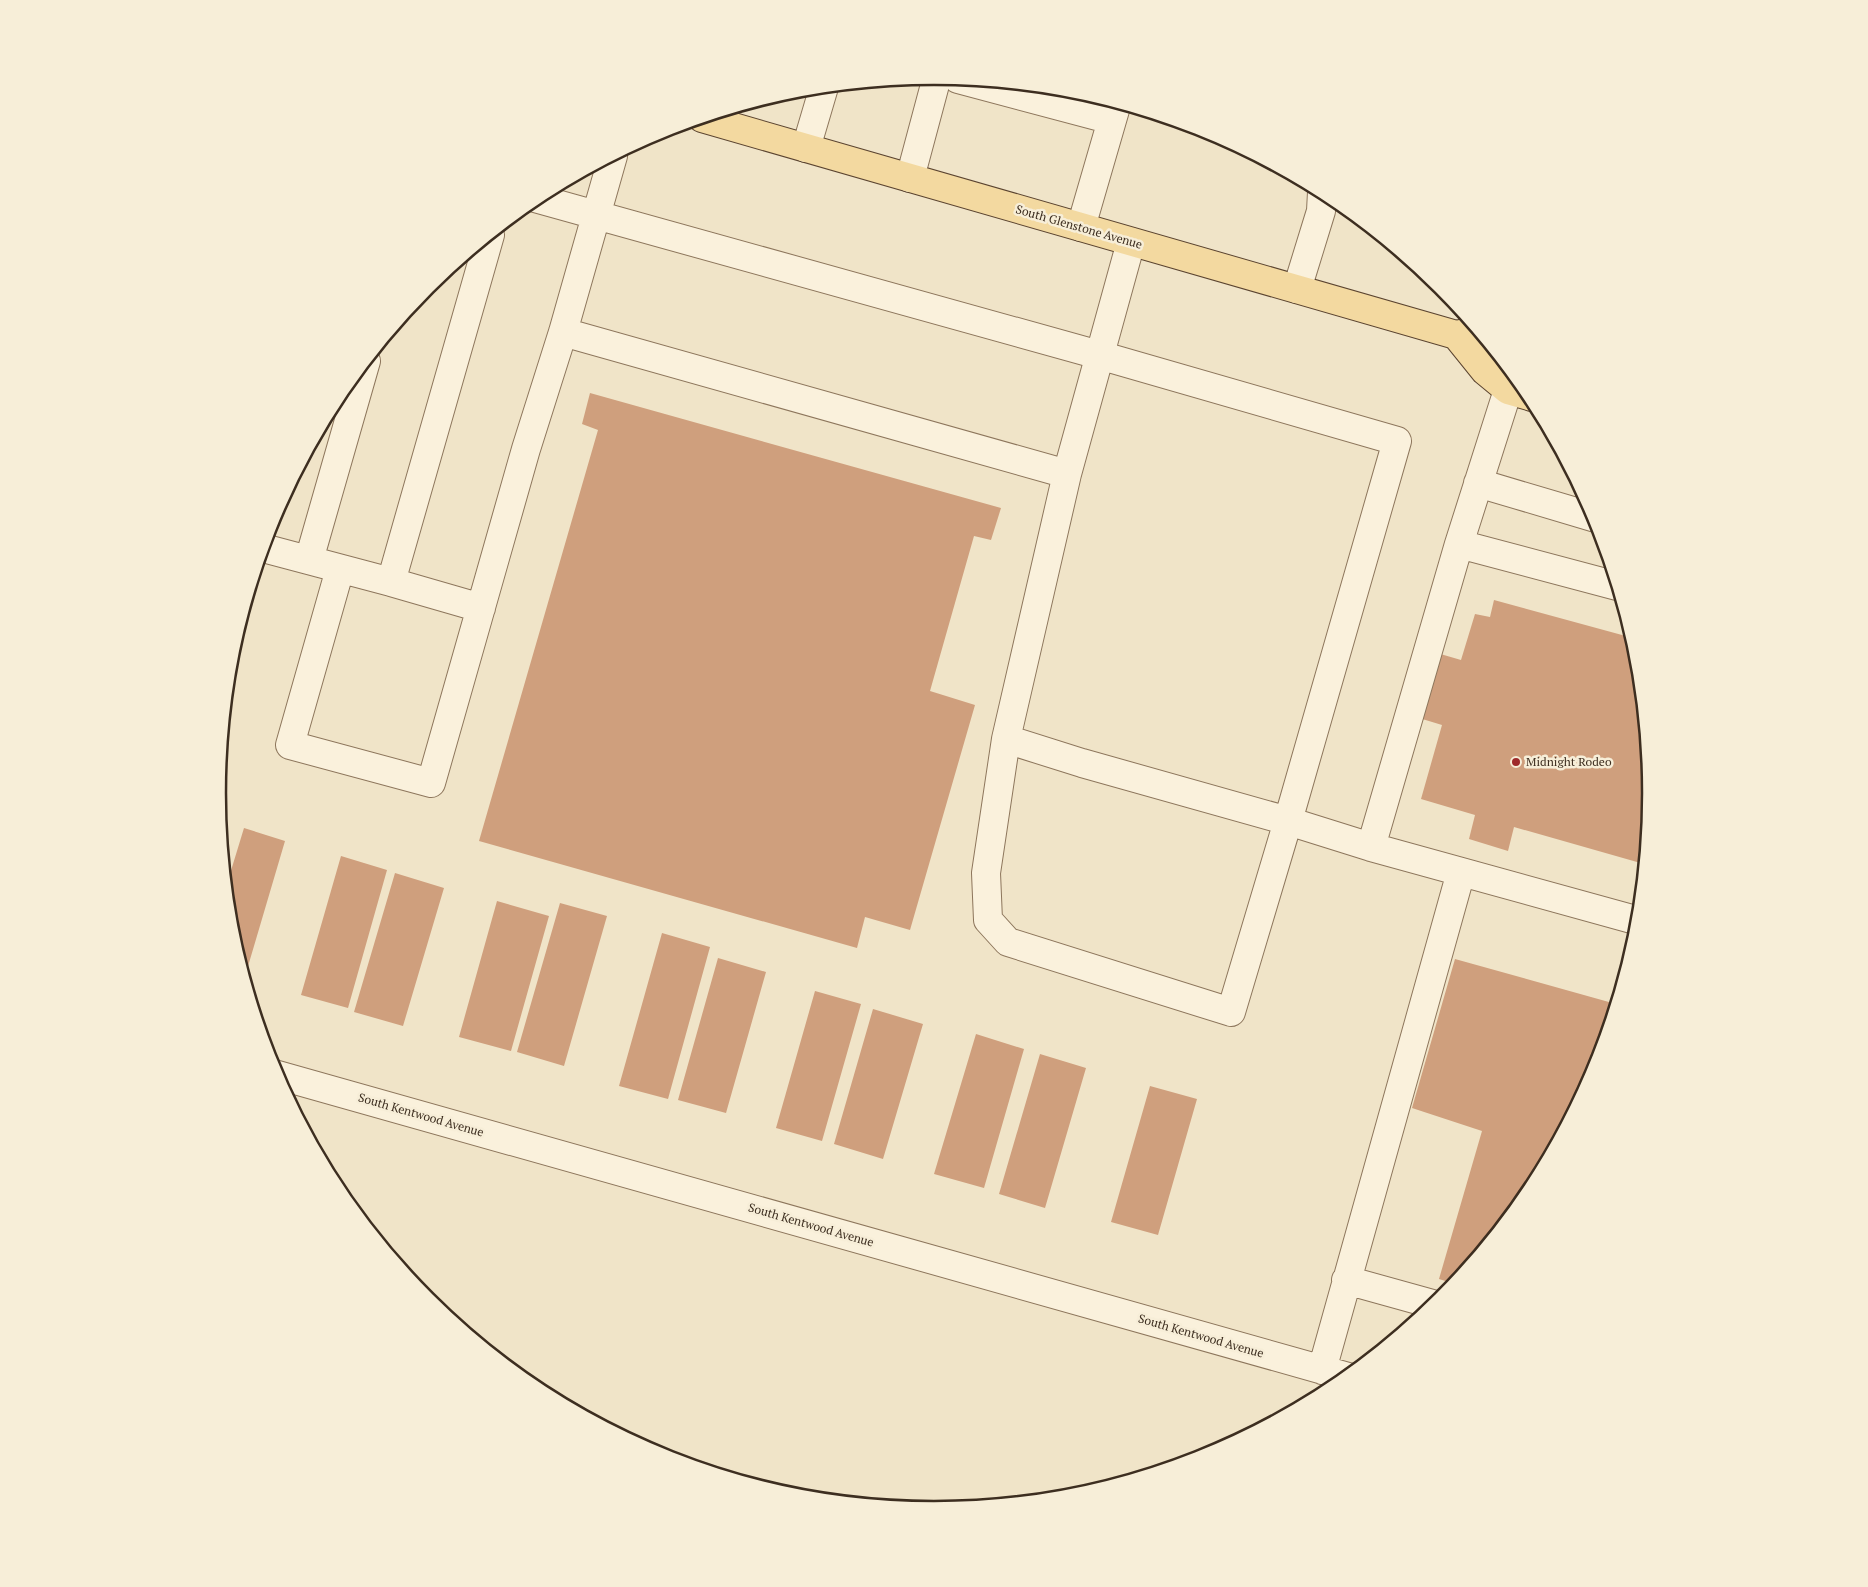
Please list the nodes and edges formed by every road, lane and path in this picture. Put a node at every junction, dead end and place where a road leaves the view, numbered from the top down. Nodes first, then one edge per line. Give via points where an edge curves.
1 (935, 85) edge
2 (1007, 89) edge
3 (822, 95) edge
4 (1115, 112) edge
5 (715, 120) edge
6 (806, 148) junction
7 (611, 163) edge
8 (910, 178) junction
9 (1322, 200) edge
10 (545, 201) edge
11 (596, 214) junction
12 (1081, 227) junction
13 (1131, 242) junction
14 (487, 244) edge
15 (1297, 290) junction
16 (1467, 328) edge
17 (563, 332) junction
18 (1099, 355) junction
19 (361, 377) edge
20 (1518, 392) edge
21 (1519, 395) edge
22 (1067, 474) junction
23 (1478, 483) junction
24 (1586, 515) edge
25 (1459, 544) junction
26 (269, 550) edge
27 (309, 560) junction
28 (340, 569) junction
29 (391, 582) junction
30 (1610, 584) edge
31 (481, 608) junction
32 (1006, 739) junction
33 (1288, 821) junction
34 (1371, 847) junction
35 (1461, 872) junction
36 (1631, 919) edge
37 (285, 1077) edge
38 (1346, 1280) junction
39 (1426, 1302) edge
40 (1322, 1370) junction
41 (1339, 1375) edge

1 - 8 street
2 - 4 street
3 - 6 street
4 - 12 street
5 - 6 main road, South Glenstone Avenue
6 - 8 main road, South Glenstone Avenue
7 - 11 street
8 - 12 main road, South Glenstone Avenue
9 - 15 street
10 - 11 street
11 - 17 street
11 - 18 street
12 - 13 main road, South Glenstone Avenue
13 - 15 main road, South Glenstone Avenue
13 - 18 street
14 - 29 street
15 - 16 main road, South Glenstone Avenue
16 - 20 main road, South Glenstone Avenue via 1485,371
17 - 22 street
17 - 31 street
18 - 22 street
18 - 33 street via 1396,441
19 - 27 street
21 - 23 street
22 - 32 street
23 - 24 street
23 - 25 street
25 - 30 street
25 - 34 street
26 - 27 street
27 - 28 street
28 - 29 street
28 - 31 street via 290,745 431,784
29 - 31 street
32 - 33 street
32 - 33 street via 986,873 988,920 1008,942 1231,1012
33 - 34 street
34 - 35 street
35 - 36 street
35 - 38 street
37 - 40 street, South Kentwood Avenue
38 - 39 street
38 - 40 street
40 - 41 street, South Kentwood Avenue

